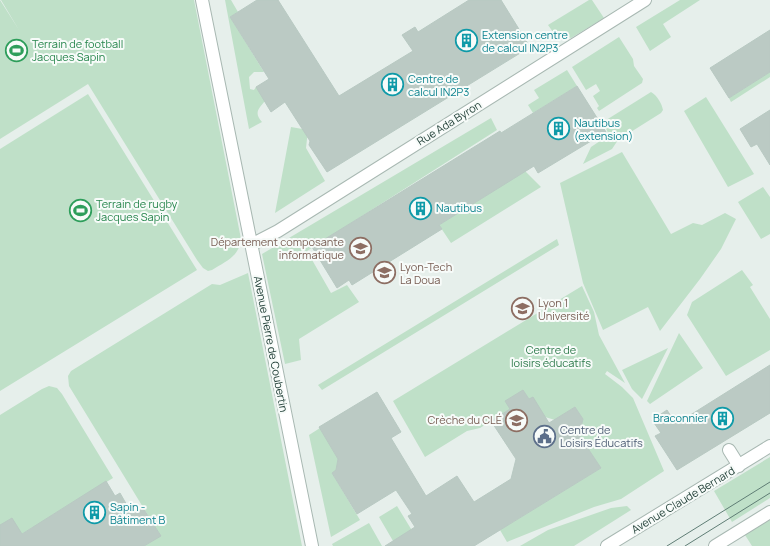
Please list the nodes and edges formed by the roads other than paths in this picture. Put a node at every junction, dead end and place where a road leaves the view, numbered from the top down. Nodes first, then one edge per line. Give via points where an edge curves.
1 (202, 0) edge
2 (645, 0) edge
3 (251, 245) junction
4 (770, 446) edge
5 (729, 450) dead end
6 (739, 466) junction
7 (770, 512) edge
8 (312, 546) edge
9 (607, 546) edge
10 (715, 546) edge

1 - 3 street, Avenue Pierre de Coubertin
2 - 3 street, Rue Ada Byron via 278,231
3 - 8 street, Avenue Pierre de Coubertin
4 - 6 street, Avenue Claude Bernard
5 - 6 street, Avenue Claude Bernard
6 - 9 street, Avenue Claude Bernard
7 - 10 street

